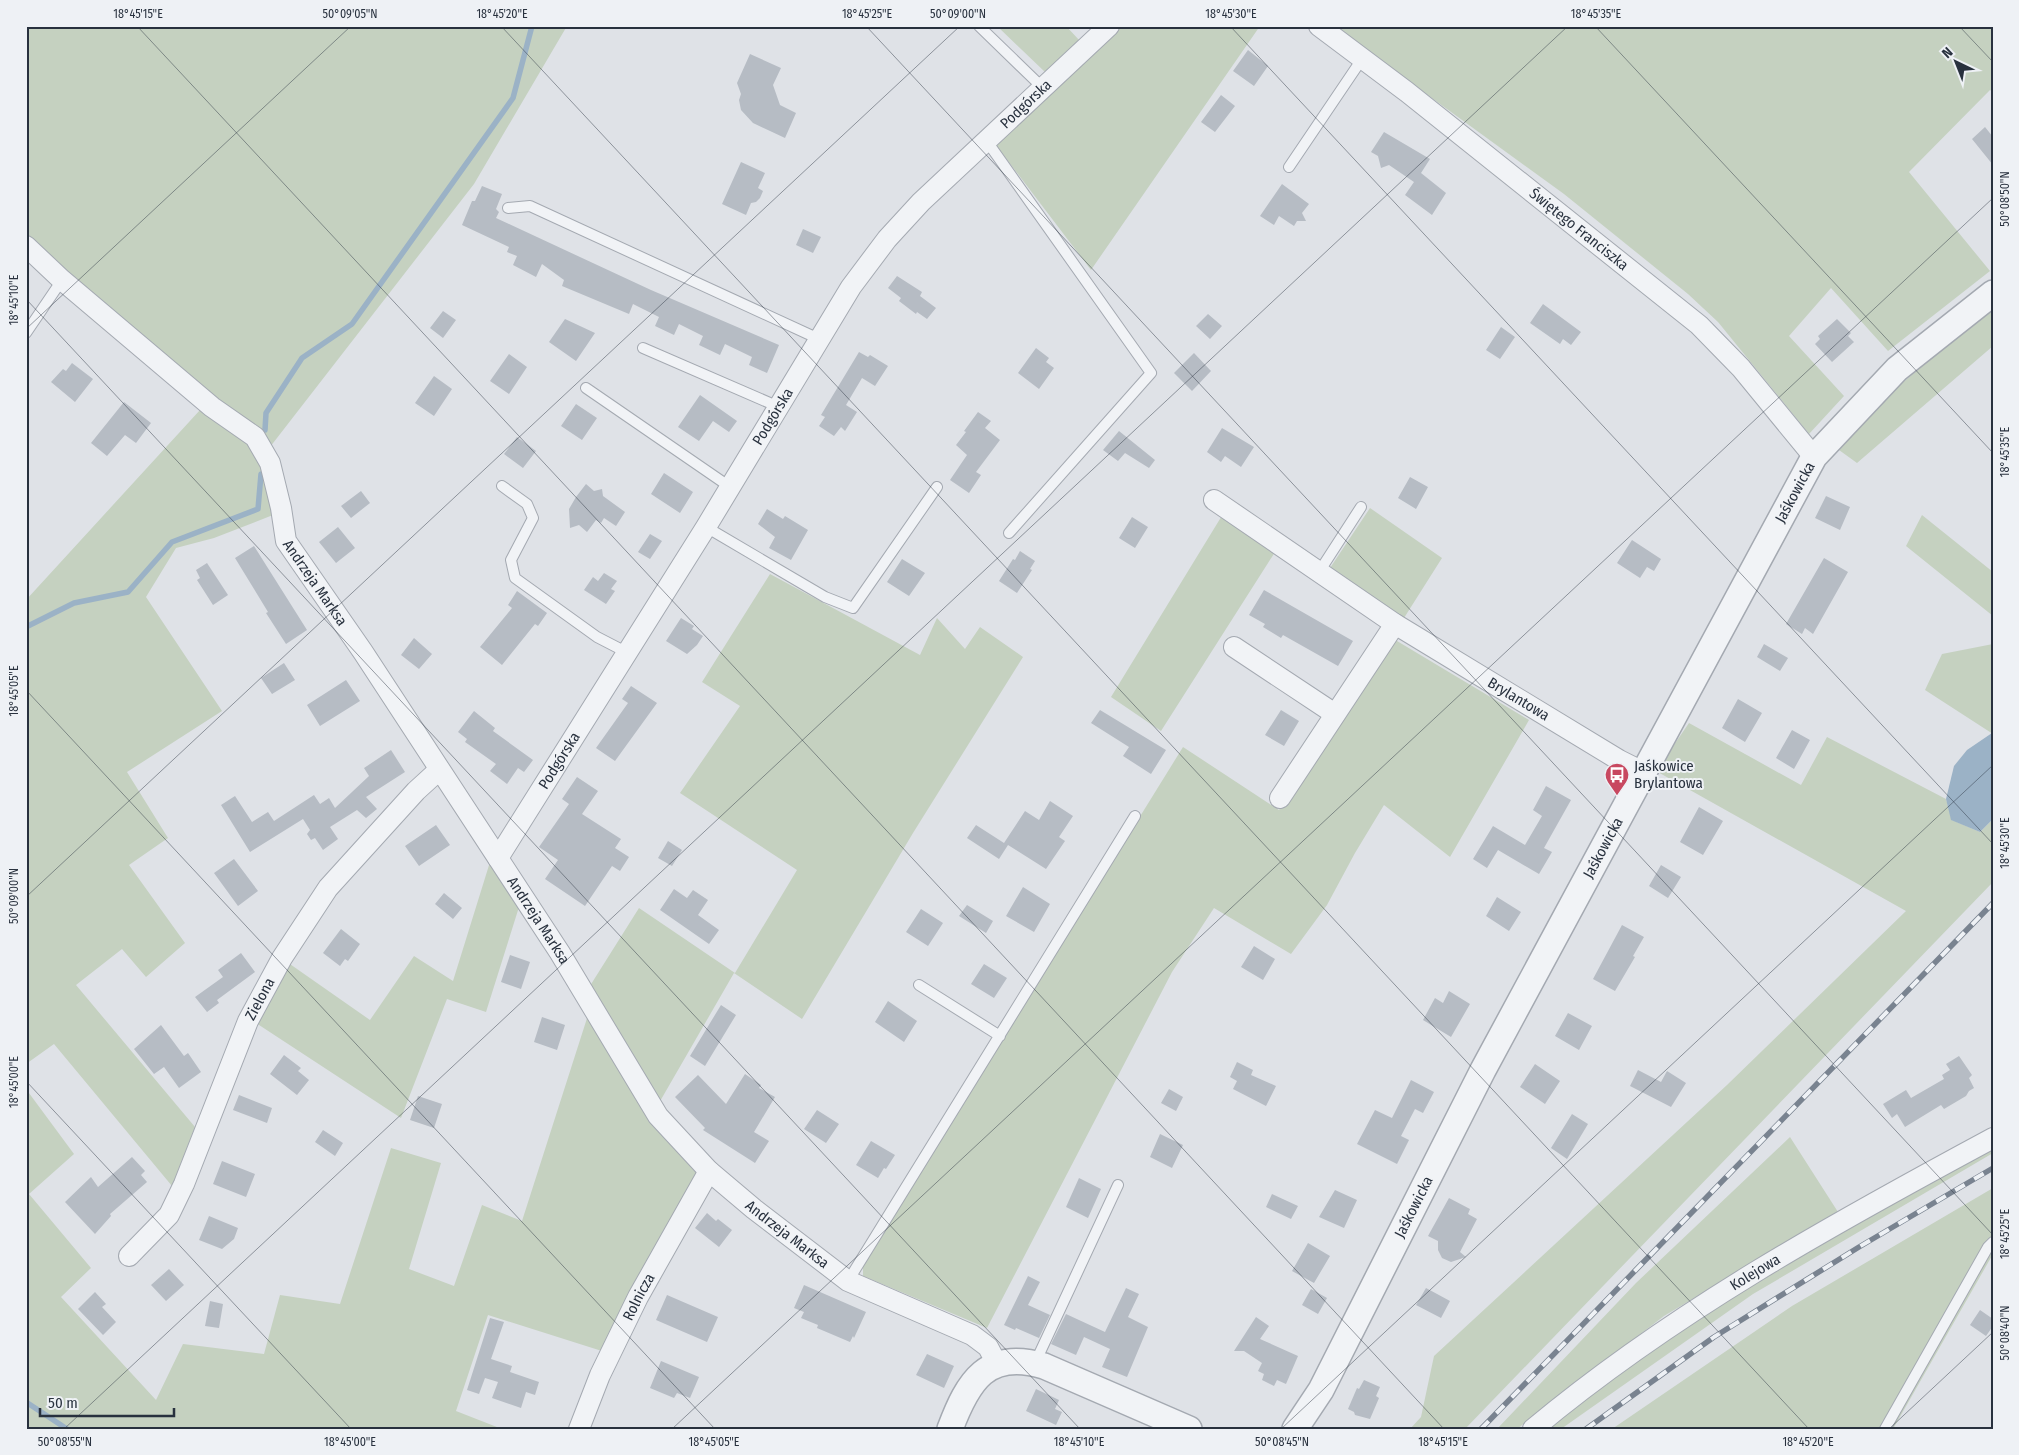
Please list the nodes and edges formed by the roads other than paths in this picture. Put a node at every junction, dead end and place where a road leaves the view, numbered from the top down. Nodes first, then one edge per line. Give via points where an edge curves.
1 (979, 26) edge
2 (1109, 26) edge
3 (1319, 26) edge
4 (1362, 59) junction
5 (1043, 88) junction
6 (986, 140) junction
7 (1289, 167) dead end
8 (508, 208) dead end
9 (26, 246) edge
10 (62, 280) junction
11 (1993, 292) edge
12 (26, 333) edge
13 (820, 339) junction
14 (643, 348) dead end
15 (586, 388) dead end
16 (779, 407) junction
17 (1814, 457) junction
18 (502, 486) dead end
19 (938, 486) dead end
20 (730, 487) junction
21 (1214, 500) dead end
22 (1361, 507) dead end
23 (706, 527) junction
24 (1009, 533) dead end
25 (1319, 572) junction
26 (1395, 624) junction
27 (1234, 647) dead end
28 (628, 653) junction
29 (1335, 714) junction
30 (439, 770) junction
31 (1643, 772) junction
32 (1280, 798) dead end
33 (1135, 816) dead end
34 (498, 858) junction
35 (919, 985) dead end
36 (1000, 1036) junction
37 (1993, 1138) edge
38 (709, 1172) junction
39 (1118, 1185) dead end
40 (1993, 1242) edge
41 (129, 1256) dead end
42 (848, 1281) junction
43 (1035, 1363) junction
44 (997, 1364) junction
45 (579, 1429) edge
46 (950, 1429) edge
47 (1189, 1429) edge
48 (1294, 1429) edge
49 (1533, 1429) edge
50 (1885, 1429) edge

1 - 5 lane
2 - 5 street, Podgórska
3 - 4 street, Świętego Franciszka
4 - 7 lane
4 - 17 street, Świętego Franciszka via 1699,325 1740,368
5 - 6 street, Podgórska
6 - 13 street, Podgórska via 887,239 851,287
6 - 24 lane via 1151,373
8 - 13 lane via 530,206
9 - 10 street, Andrzeja Marksa
10 - 12 lane
10 - 30 street, Andrzeja Marksa via 212,407 255,437 270,463 286,541
11 - 17 street, Jaśkowicka via 1896,369
13 - 16 street, Podgórska
14 - 16 lane
15 - 20 lane
16 - 20 street, Podgórska
17 - 31 street, Jaśkowicka
18 - 28 lane via 527,504 533,518 511,560 515,578 597,637
19 - 23 lane via 853,608 824,597
20 - 23 street, Podgórska
21 - 25 street, Brylantowa
22 - 25 lane
23 - 28 street, Podgórska
25 - 26 street, Brylantowa
26 - 29 street
26 - 31 street, Brylantowa
27 - 29 street
28 - 34 street, Podgórska
29 - 32 street
30 - 34 street, Andrzeja Marksa
30 - 41 street, Zielona via 328,888 282,958 248,1021 169,1215
31 - 48 street, Jaśkowicka via 1483,1070 1321,1390
33 - 36 lane
34 - 38 street, Andrzeja Marksa via 560,953 658,1116
35 - 36 lane
36 - 42 lane
37 - 49 street, Kolejowa via 1892,1192 1736,1283 1661,1331
38 - 42 street, Andrzeja Marksa
38 - 45 street, Rolnicza via 638,1297 600,1374
39 - 43 lane
40 - 50 lane
42 - 44 street, Andrzeja Marksa via 972,1335 988,1347
43 - 44 street
43 - 47 street
44 - 46 street via 971,1383

